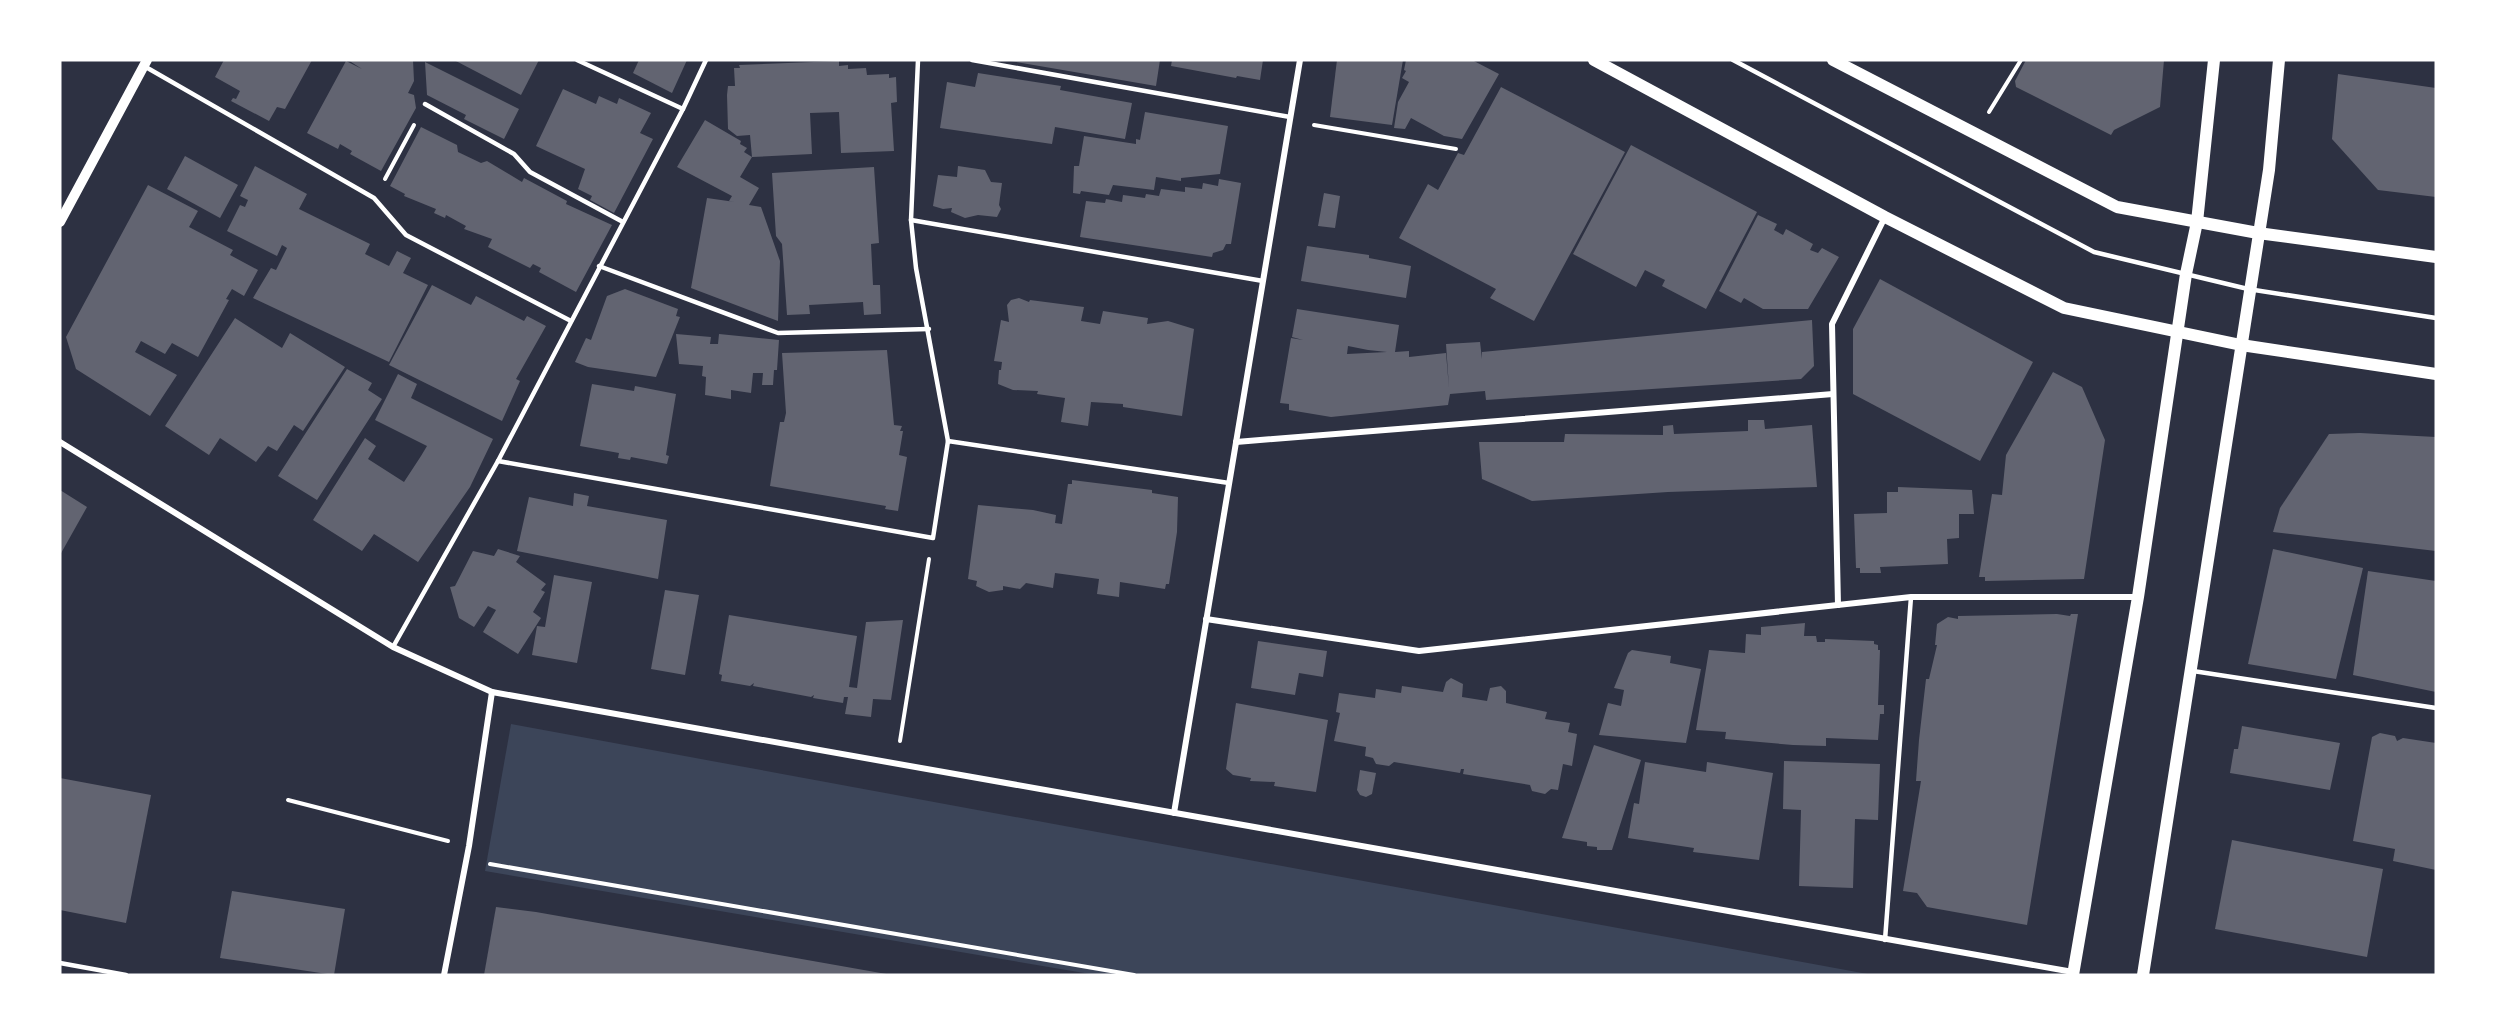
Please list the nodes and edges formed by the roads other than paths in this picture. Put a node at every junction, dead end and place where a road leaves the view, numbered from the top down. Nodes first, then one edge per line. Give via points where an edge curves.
1 (577, 60) edge
2 (706, 60) edge
3 (918, 60) edge
4 (972, 60) edge
5 (1300, 60) edge
6 (1594, 60) edge
7 (1733, 60) edge
8 (1833, 60) edge
9 (2214, 60) edge
10 (2279, 60) edge
11 (145, 63) edge
12 (425, 104) road end
13 (683, 109) junction
14 (1290, 117) junction
15 (1885, 217) junction
16 (911, 220) junction
17 (60, 222) edge
18 (623, 222) junction
19 (2197, 222) junction
20 (2258, 233) junction
21 (2436, 257) edge
22 (599, 266) junction
23 (2186, 274) junction
24 (1263, 281) junction
25 (2248, 288) junction
26 (2436, 318) edge
27 (571, 321) junction
28 (929, 329) junction
29 (2179, 333) junction
30 (2241, 345) junction
31 (2436, 374) edge
32 (1833, 394) junction
33 (948, 441) junction
34 (60, 442) edge
35 (1236, 442) junction
36 (498, 461) junction
37 (1228, 483) junction
38 (1911, 597) junction
39 (2139, 597) junction
40 (1838, 605) junction
41 (1206, 620) junction
42 (393, 647) junction
43 (2190, 671) junction
44 (492, 692) junction
45 (2436, 708) edge
46 (1174, 813) junction
47 (1885, 940) junction
48 (60, 963) edge
49 (2073, 974) edge
50 (126, 975) edge
51 (444, 975) edge
52 (2143, 975) edge

1 - 13 lane
2 - 13 lane
3 - 16 lane
4 - 14 lane
5 - 14 street
6 - 15 main road
7 - 23 lane via 2094,252
8 - 19 main road via 2117,207
9 - 19 main road
10 - 20 main road via 2269,170
11 - 17 street
11 - 27 lane via 374,198 406,235
12 - 18 lane via 514,154 530,172
13 - 18 lane
14 - 24 street
15 - 29 main road via 2064,308
15 - 32 street via 1832,324
16 - 24 lane
16 - 28 lane
18 - 22 lane
19 - 20 main road
19 - 23 main road
20 - 21 main road
20 - 25 main road
22 - 27 lane
22 - 28 lane via 778,333
23 - 25 lane
23 - 29 main road
24 - 35 street
25 - 26 lane
25 - 30 main road
27 - 36 lane
28 - 33 lane
29 - 30 main road
29 - 39 main road
30 - 31 main road
30 - 43 main road
32 - 35 street
32 - 40 street
33 - 36 lane via 933,538
33 - 37 lane
34 - 42 street
35 - 37 street
36 - 42 lane
37 - 41 street
38 - 39 street
38 - 40 street
38 - 47 lane
39 - 49 main road
40 - 41 street via 1419,651
41 - 46 street
42 - 44 street
43 - 45 lane
43 - 52 main road
44 - 46 street
44 - 51 street via 469,846
46 - 47 street
47 - 49 street
48 - 50 lane

